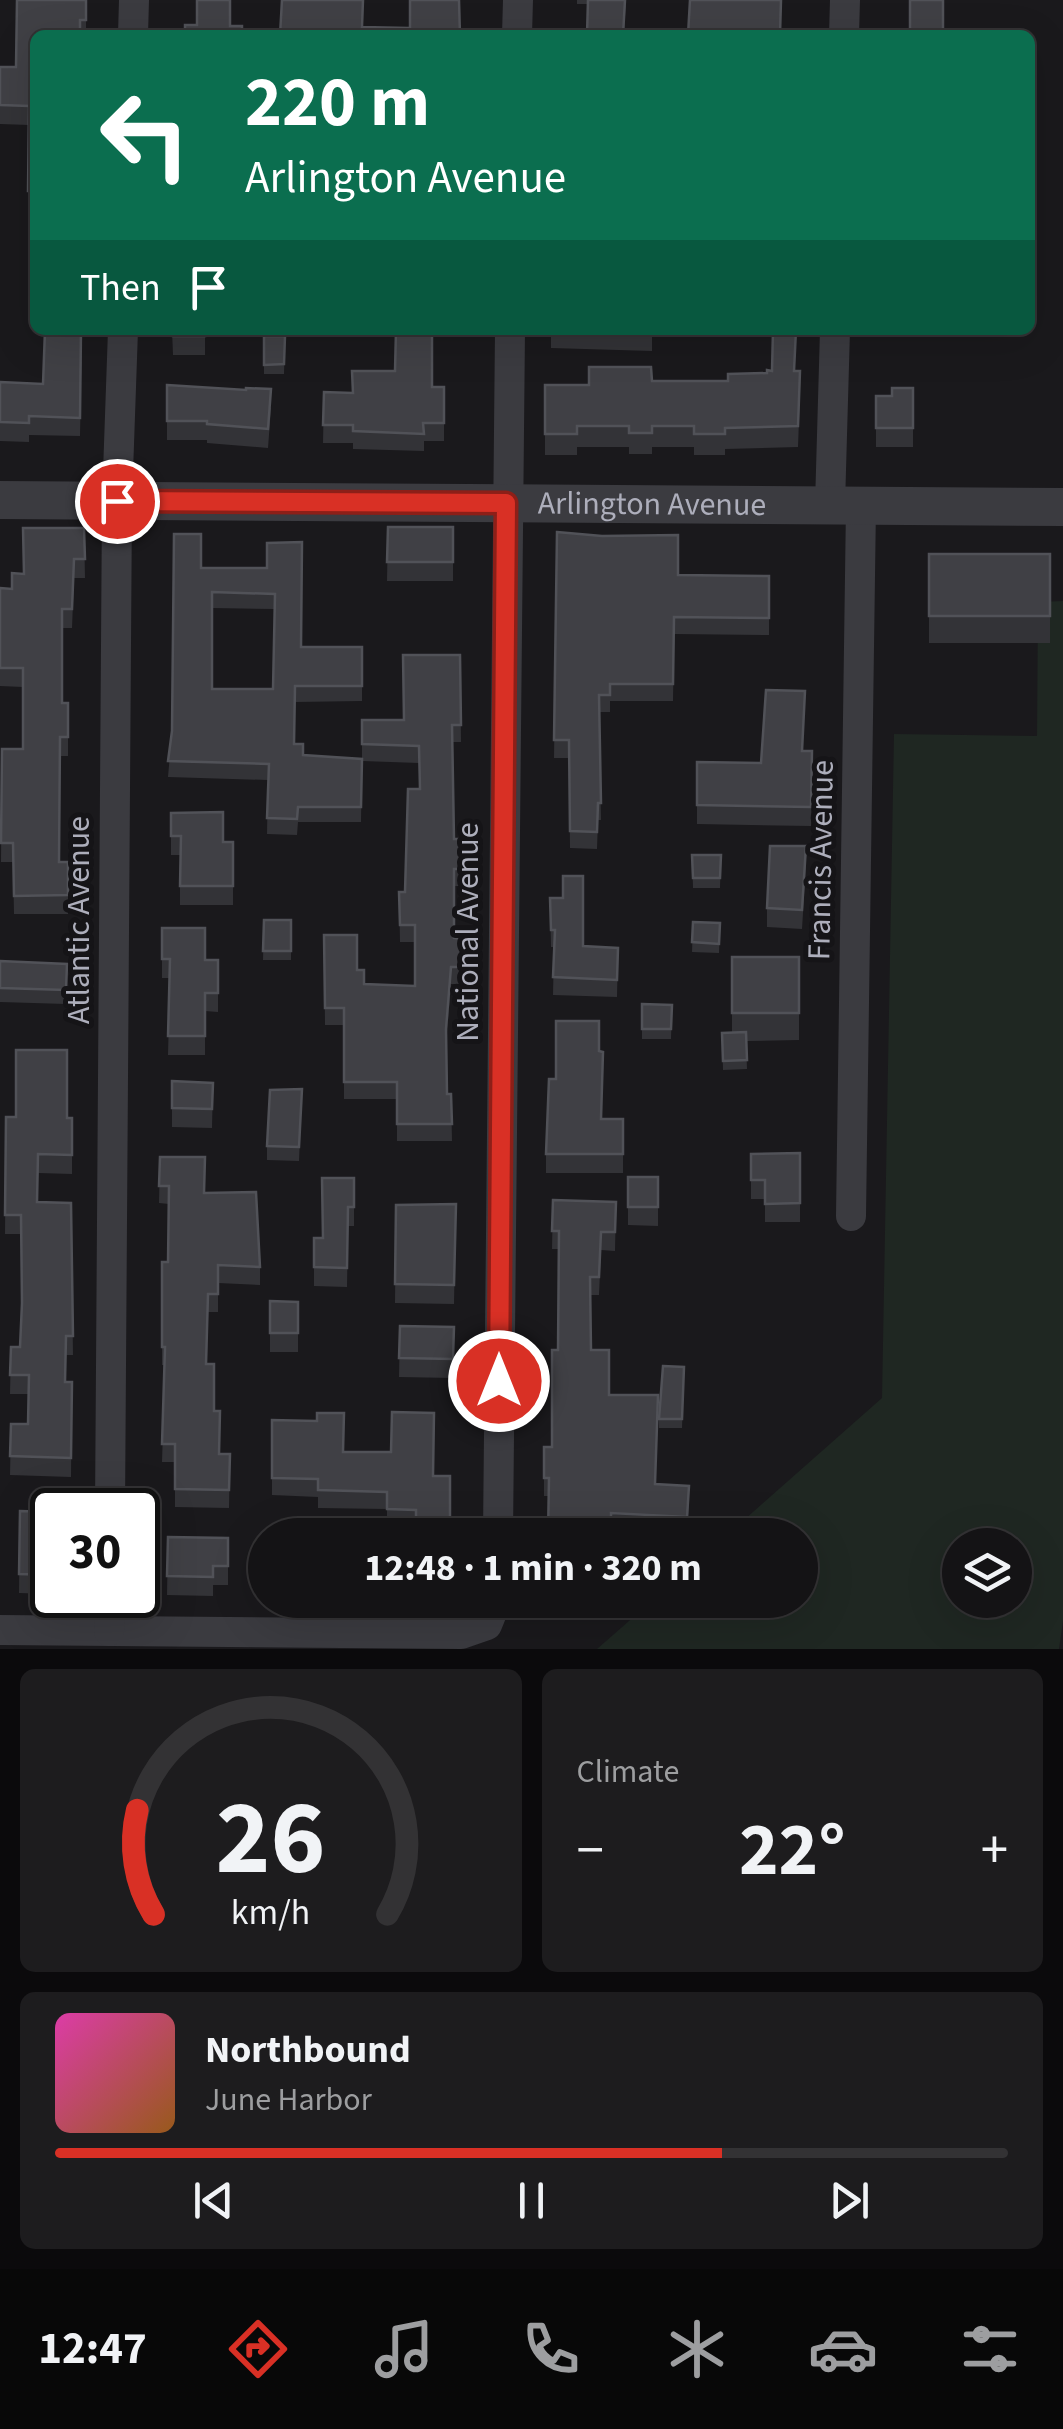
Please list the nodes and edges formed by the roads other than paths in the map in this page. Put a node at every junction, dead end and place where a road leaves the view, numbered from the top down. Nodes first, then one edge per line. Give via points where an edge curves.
1 (134, 0) edge
2 (518, 0) edge
3 (845, 0) edge
4 (133, 30) edge
5 (518, 30) edge
6 (844, 30) edge
7 (123, 335) edge
8 (510, 335) edge
9 (835, 335) edge
10 (0, 500) edge
11 (117, 501) junction
12 (506, 503) junction
13 (846, 505) junction
14 (1063, 506) edge
15 (850, 1216) dead end
16 (110, 1488) edge
17 (498, 1518) edge
18 (109, 1618) edge
19 (485, 1618) edge
20 (0, 1630) edge
21 (109, 1631) junction

1 - 4 street
2 - 5 street
3 - 6 street
7 - 11 street, Atlantic Avenue
8 - 12 street, National Avenue
9 - 13 street, Francis Avenue
10 - 11 street, Arlington Avenue
11 - 12 street, Arlington Avenue
11 - 16 street, Atlantic Avenue
12 - 13 street, Arlington Avenue
12 - 17 street, National Avenue
13 - 14 street, Arlington Avenue
13 - 15 street, Francis Avenue
18 - 21 street
19 - 21 street via 461,1634
20 - 21 street

